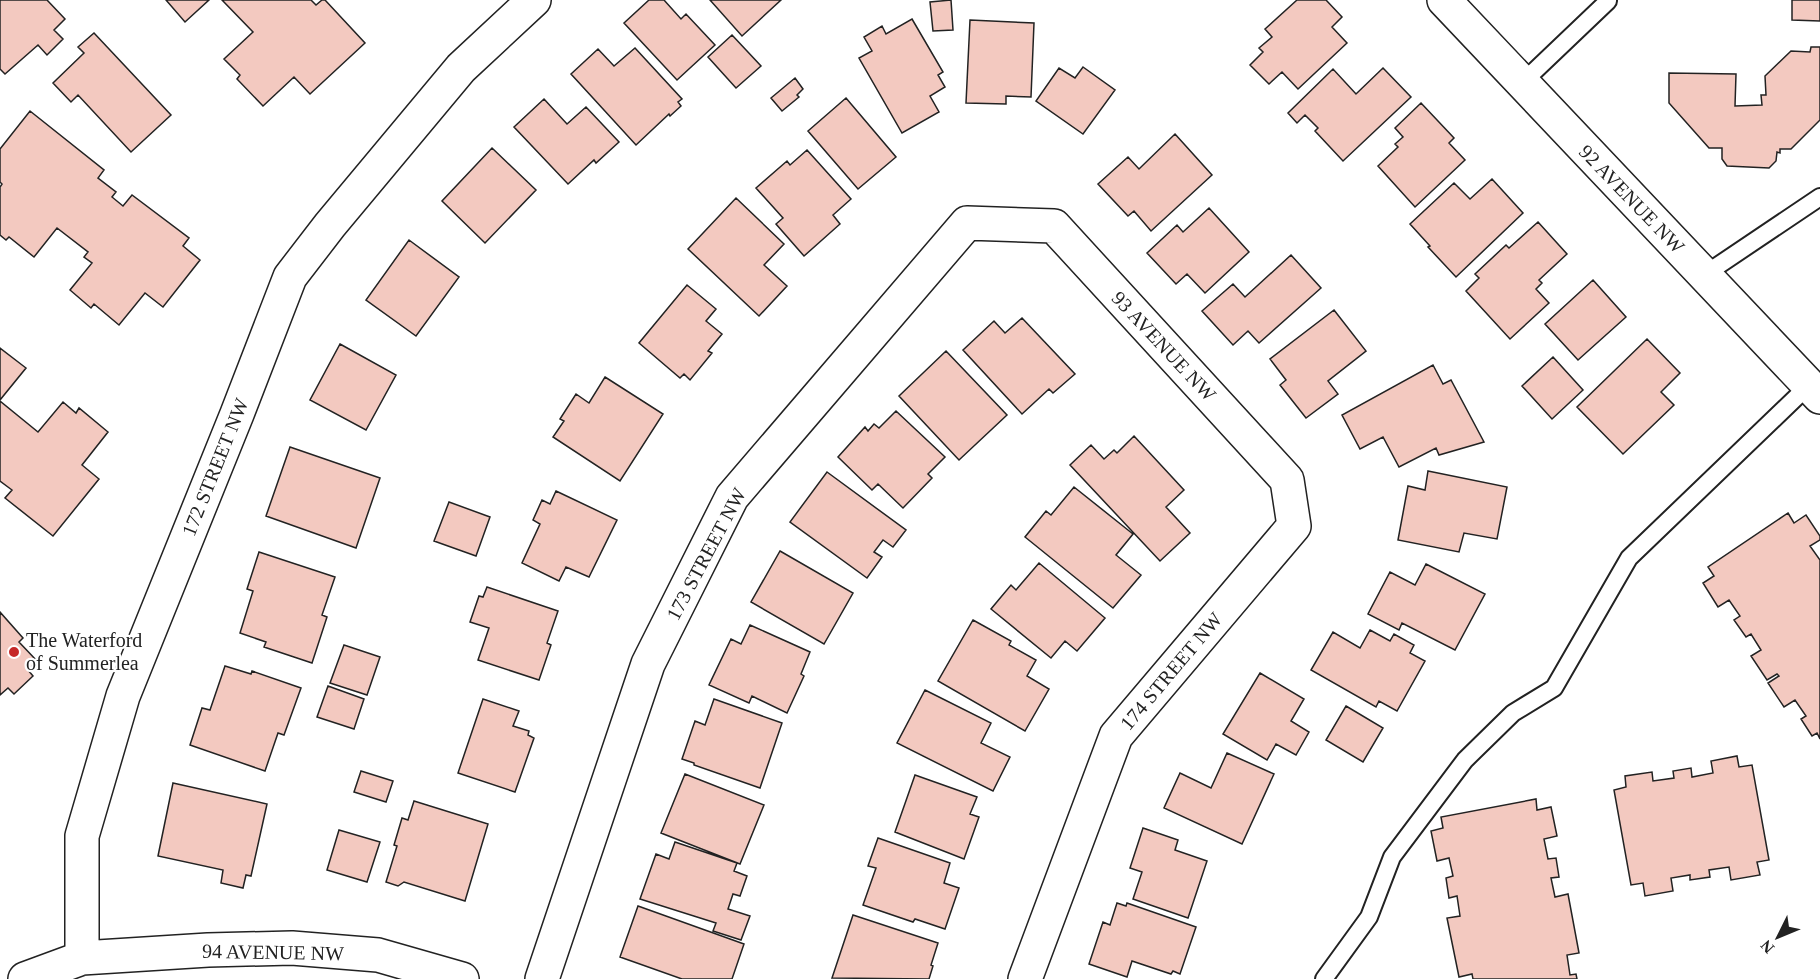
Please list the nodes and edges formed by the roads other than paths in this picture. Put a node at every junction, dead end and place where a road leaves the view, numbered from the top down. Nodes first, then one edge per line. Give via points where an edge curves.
1 (534, 0) edge
2 (1444, 0) edge
3 (1608, 1) edge
4 (1522, 83) junction
5 (1820, 197) edge
6 (1035, 225) joint
7 (1704, 275) junction
8 (1815, 391) edge
9 (1287, 480) joint
10 (82, 958) junction
11 (26, 979) edge
12 (462, 979) edge
13 (542, 979) edge
14 (1025, 979) edge
15 (1324, 979) edge

1 - 10 street, 172 STREET NW via 461,68 290,277 123,696 82,836
2 - 4 street, 92 AVENUE NW
3 - 4 lane
4 - 7 street, 92 AVENUE NW
5 - 7 lane
6 - 9 street, 93 AVENUE NW via 1054,226
6 - 13 street, 173 STREET NW via 967,223 732,497 648,664
7 - 8 street, 92 AVENUE NW
8 - 15 lane via 1629,558 1554,688 1513,713 1465,760 1392,857 1369,917
9 - 14 street, 174 STREET NW via 1294,526 1116,736
10 - 11 street
10 - 12 street, 94 AVENUE NW via 292,948 378,956

